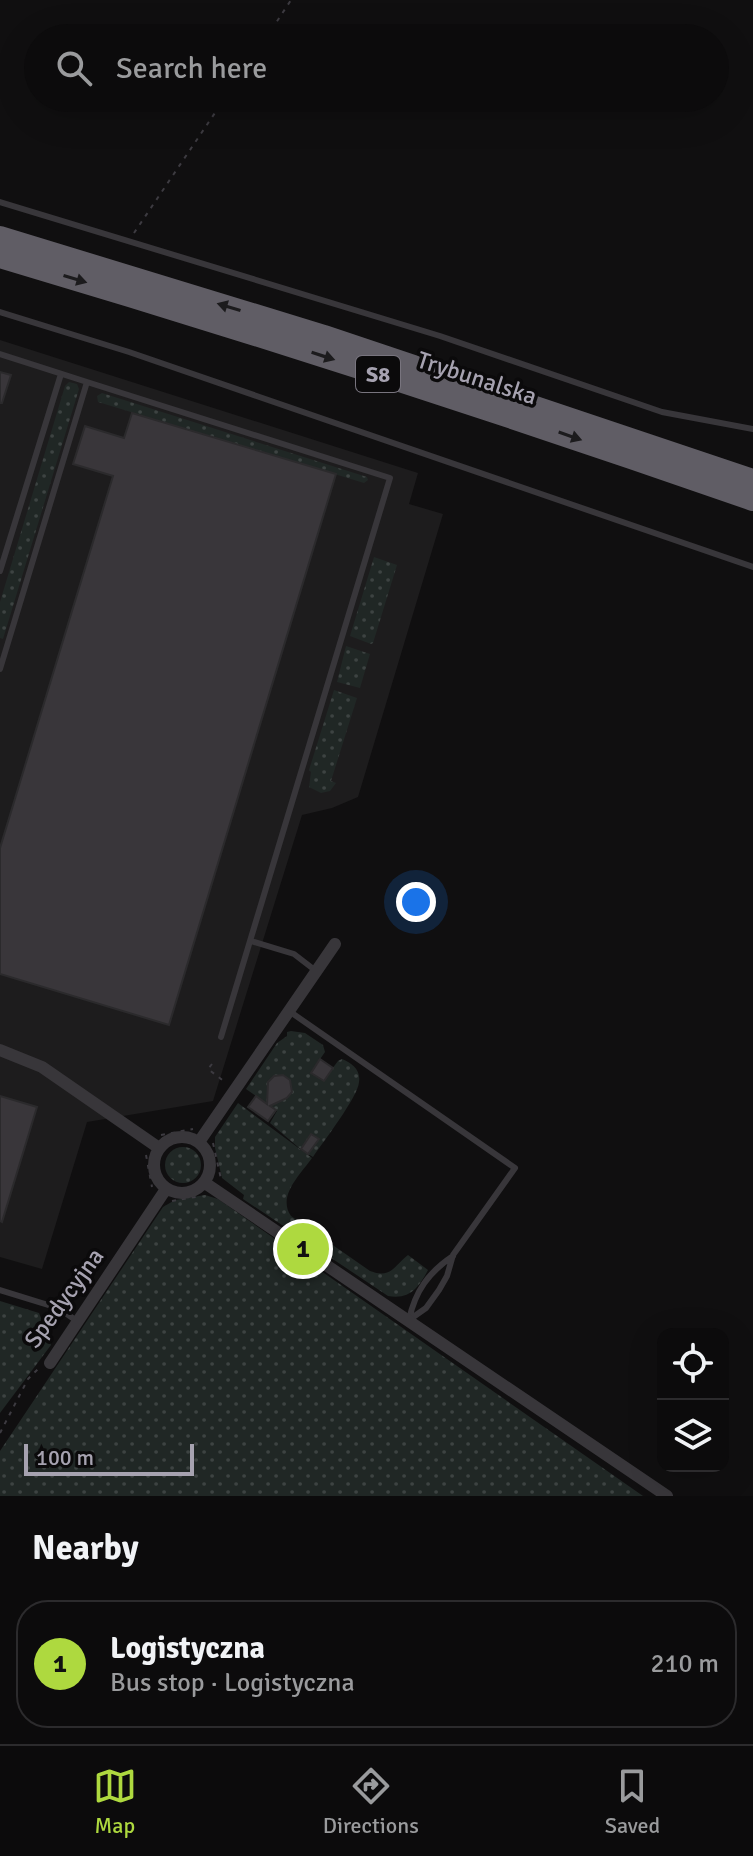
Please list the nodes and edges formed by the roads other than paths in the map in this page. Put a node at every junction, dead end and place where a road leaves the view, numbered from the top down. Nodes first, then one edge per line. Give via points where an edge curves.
1 (0, 202) edge
2 (0, 237) edge
3 (0, 257) edge
4 (0, 312) edge
5 (0, 354) edge
6 (61, 374) junction
7 (87, 382) junction
8 (753, 429) edge
9 (753, 480) edge
10 (753, 500) edge
11 (753, 567) edge
12 (0, 571) edge
13 (0, 669) edge
14 (251, 941) junction
15 (335, 944) dead end
16 (316, 971) junction
17 (289, 1011) junction
18 (221, 1037) dead end
19 (0, 1050) edge
20 (199, 1142) junction
21 (159, 1148) junction
22 (205, 1183) junction
23 (166, 1189) junction
24 (453, 1255) junction
25 (0, 1290) edge
26 (409, 1320) junction
27 (77, 1321) junction
28 (50, 1363) road end
29 (667, 1496) edge

1 - 8 lane via 440,336 662,412
9 -> 2 highway, Trybunalska / S8 via 324,336
3 -> 10 highway, Trybunalska / S8 via 383,375
4 - 11 lane
5 - 6 lane
6 - 7 lane
6 - 12 lane
7 - 13 lane
7 - 14 lane via 390,478
14 - 16 lane via 294,954
14 - 18 lane
15 - 16 street
16 - 17 street
17 - 20 street
17 - 24 lane via 515,1168
19 - 21 street via 42,1067
20 - 21 street via 173,1138
20 - 22 street via 211,1161
21 - 23 street via 154,1165
22 - 23 street via 191,1192
22 - 26 street
23 - 27 street, Spedycyjna
24 - 26 lane via 434,1269 419,1291
24 - 26 lane via 439,1290
25 - 27 lane via 58,1308
26 - 29 street
27 - 28 street, Spedycyjna

